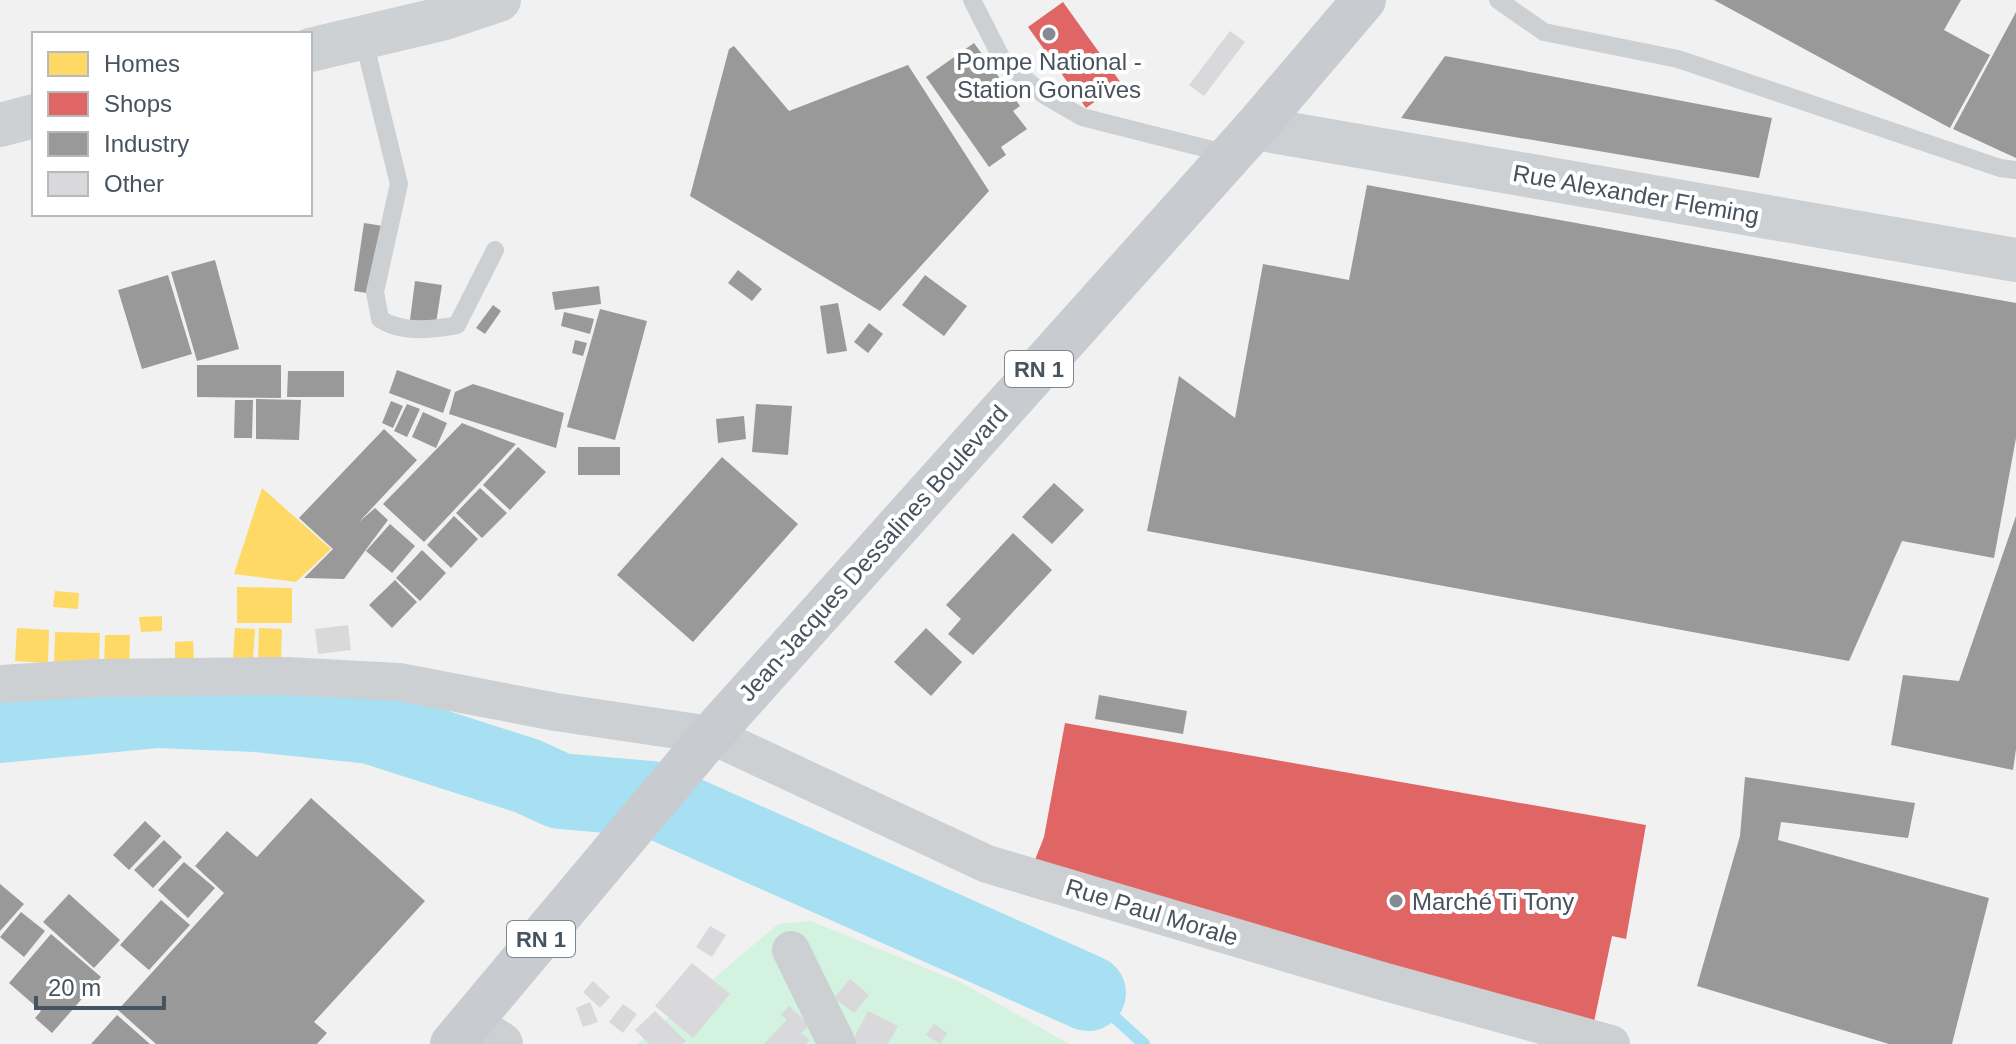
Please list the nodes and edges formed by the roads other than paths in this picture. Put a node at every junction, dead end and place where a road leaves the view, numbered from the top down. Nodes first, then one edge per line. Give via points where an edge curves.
1 (499, 0) edge
2 (972, 0) edge
3 (1364, 0) edge
4 (1498, 0) edge
5 (363, 37) junction
6 (312, 50) edge
7 (32, 117) edge
8 (0, 125) edge
9 (1243, 141) junction
10 (2016, 170) edge
11 (495, 250) dead end
12 (2016, 260) edge
13 (0, 684) edge
14 (711, 735) junction
15 (791, 950) dead end
16 (474, 1037) edge
17 (837, 1044) edge
18 (1611, 1044) edge

1 - 5 main road
2 - 9 lane via 1002,59 1044,95 1082,117
3 - 9 main road, Jean-Jacques Dessalines Boulevard / RN 1
4 - 10 lane via 1544,32 1678,59
5 - 6 main road
5 - 11 lane via 399,184 375,292 380,319 391,326 457,325
7 - 8 main road
9 - 12 street, Rue Alexander Fleming
9 - 14 main road, Jean-Jacques Dessalines Boulevard / RN 1
13 - 14 street, Rue Paul Morale via 286,676 399,682
14 - 16 main road, Jean-Jacques Dessalines Boulevard / RN 1
14 - 18 street, Rue Paul Morale via 987,864
15 - 17 street

